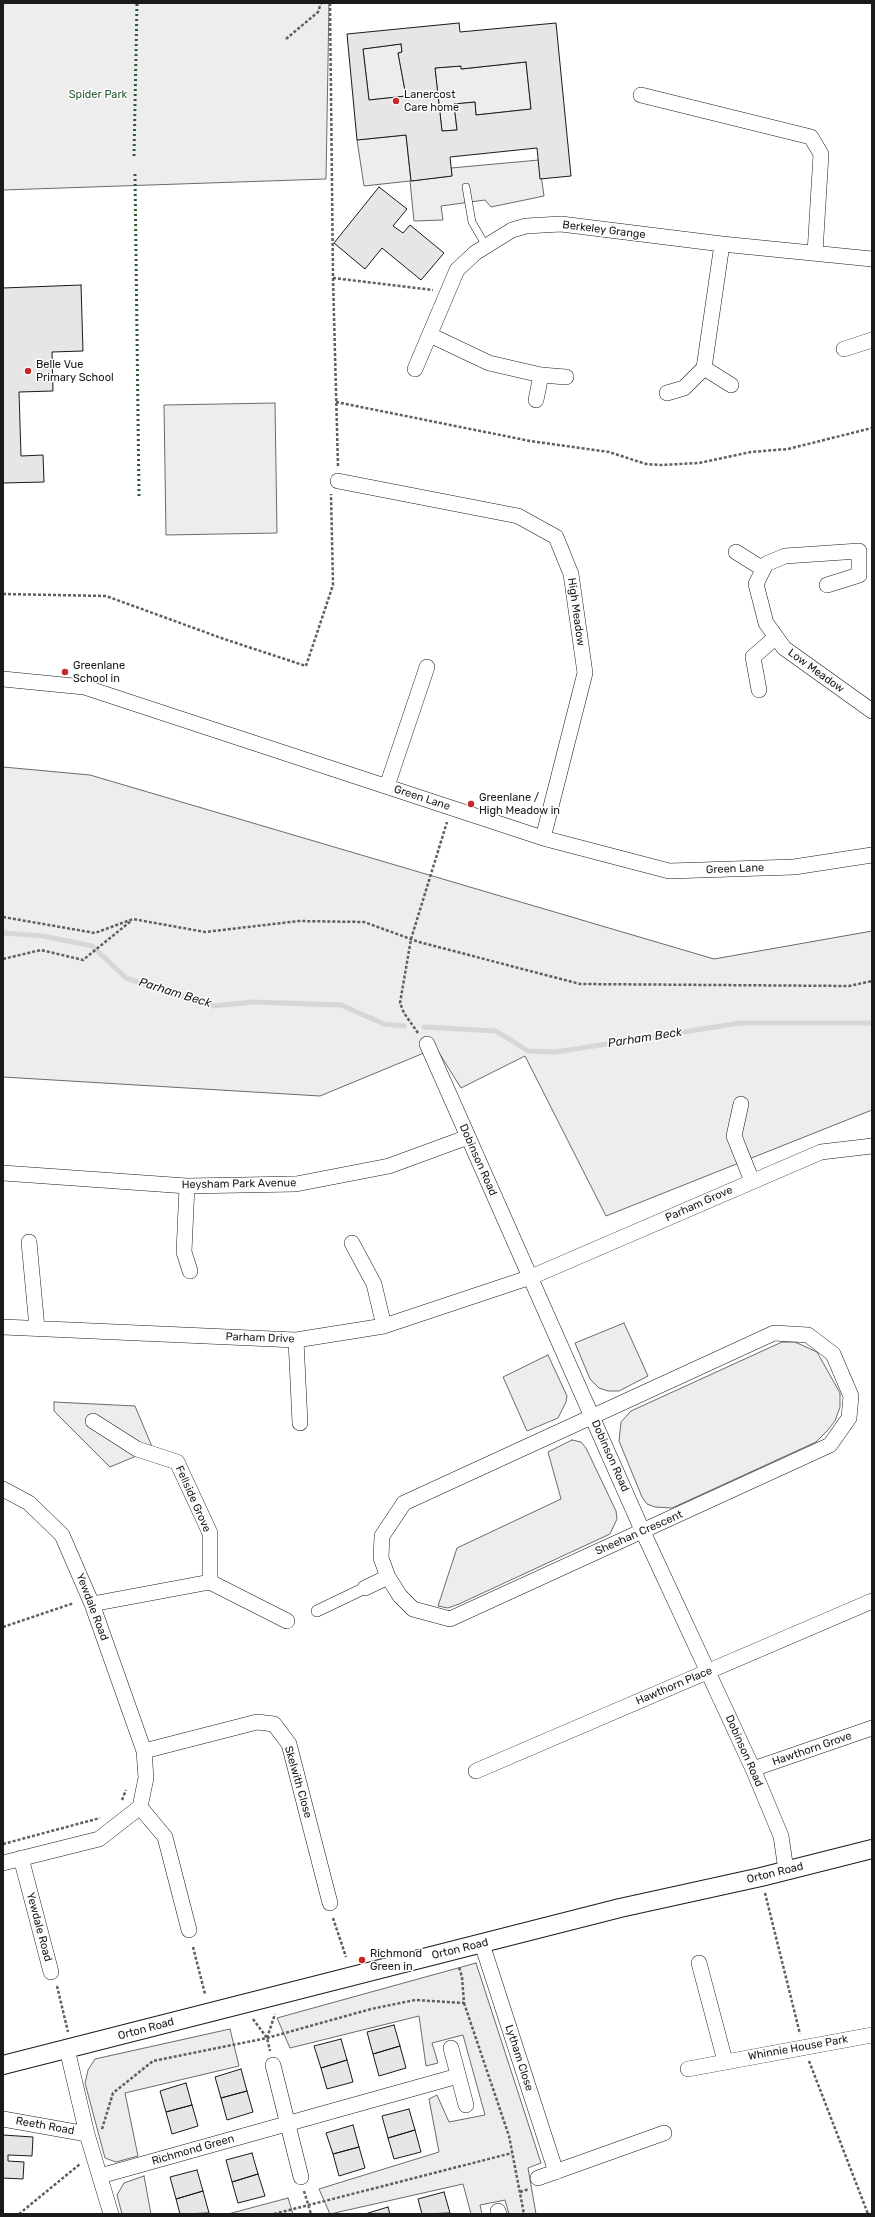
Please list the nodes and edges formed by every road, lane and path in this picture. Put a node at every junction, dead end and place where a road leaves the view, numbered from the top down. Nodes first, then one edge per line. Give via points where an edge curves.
1 (321, 3) edge
2 (330, 3) edge
3 (286, 39) dead end
4 (641, 95) dead end
5 (466, 187) dead end
6 (722, 244) junction
7 (486, 246) junction
8 (816, 253) junction
9 (872, 259) edge
10 (333, 278) junction
11 (446, 292) junction
12 (430, 335) junction
13 (872, 340) edge
14 (844, 349) dead end
15 (704, 368) junction
16 (415, 369) dead end
17 (541, 375) junction
18 (566, 377) dead end
19 (731, 385) dead end
20 (667, 393) dead end
21 (536, 400) dead end
22 (336, 402) junction
23 (872, 428) edge
24 (338, 481) junction
25 (736, 552) dead end
26 (763, 569) junction
27 (828, 585) dead end
28 (3, 594) edge
29 (776, 637) junction
30 (427, 667) dead end
31 (3, 679) edge
32 (758, 690) dead end
33 (872, 712) edge
34 (386, 786) junction
35 (452, 808) junction
36 (543, 838) junction
37 (872, 855) edge
38 (3, 917) edge
39 (133, 919) junction
40 (411, 939) junction
41 (3, 959) edge
42 (872, 981) edge
43 (427, 1044) joint
44 (741, 1104) dead end
45 (468, 1138) junction
46 (872, 1146) edge
47 (3, 1173) edge
48 (752, 1180) junction
49 (188, 1186) junction
50 (29, 1242) dead end
51 (352, 1243) dead end
52 (190, 1271) dead end
53 (531, 1277) junction
54 (3, 1326) edge
55 (384, 1326) junction
56 (37, 1328) junction
57 (296, 1340) junction
58 (592, 1417) junction
59 (93, 1421) dead end
60 (300, 1423) dead end
61 (3, 1489) edge
62 (644, 1532) junction
63 (388, 1577) junction
64 (210, 1582) junction
65 (365, 1588) joint
66 (872, 1601) edge
67 (92, 1604) junction
68 (77, 1610) dead end
69 (317, 1611) dead end
70 (287, 1621) dead end
71 (3, 1627) edge
72 (707, 1672) junction
73 (872, 1728) edge
74 (144, 1751) junction
75 (753, 1769) junction
76 (476, 1771) dead end
77 (129, 1783) dead end
78 (121, 1803) dead end
79 (140, 1807) junction
80 (108, 1815) dead end
81 (3, 1844) edge
82 (872, 1849) edge
83 (21, 1858) junction
84 (3, 1863) edge
85 (786, 1870) junction
86 (761, 1877) junction
87 (330, 1903) dead end
88 (333, 1918) dead end
89 (189, 1930) dead end
90 (482, 1944) junction
91 (193, 1947) dead end
92 (346, 1957) dead end
93 (458, 1962) dead end
94 (699, 1962) dead end
95 (54, 1977) joint
96 (205, 1994) dead end
97 (464, 2003) junction
98 (275, 2014) dead end
99 (246, 2019) dead end
100 (872, 2035) edge
101 (267, 2038) junction
102 (68, 2044) junction
103 (804, 2047) junction
104 (451, 2048) dead end
105 (725, 2061) junction
106 (3, 2065) edge
107 (273, 2065) joint
108 (688, 2069) dead end
109 (458, 2076) junction
110 (466, 2105) dead end
111 (3, 2119) edge
112 (286, 2124) junction
113 (664, 2133) dead end
114 (87, 2134) junction
115 (93, 2153) junction
116 (512, 2153) junction
117 (556, 2172) junction
118 (100, 2176) junction
119 (538, 2178) dead end
120 (302, 2184) joint
121 (308, 2205) junction
122 (19, 2214) edge
123 (110, 2214) edge
124 (274, 2214) edge
125 (311, 2214) edge
126 (524, 2214) edge
127 (868, 2214) edge

1 - 3 path via 318,12
2 - 10 path
4 - 8 street via 811,137 822,154
5 - 7 lane via 472,222
6 - 7 street, Berkeley Grange via 543,224 512,230
6 - 8 street, Berkeley Grange
6 - 15 street
7 - 11 street, Berkeley Grange via 457,270
8 - 9 street, Berkeley Grange
10 - 11 path
10 - 22 path
11 - 12 street, Berkeley Grange
12 - 16 street, Berkeley Grange
12 - 17 street via 489,363
13 - 14 street
15 - 19 street
15 - 20 street via 684,388
17 - 18 street
17 - 21 street
22 - 23 path via 530,441 608,452 660,466 699,463 751,452 788,449
22 - 24 path
24 - 28 path via 331,490 333,585 306,666 106,596
24 - 36 street, High Meadow via 518,516 556,537 571,574 585,673
25 - 26 street
26 - 27 street via 766,564 785,556 859,550 859,575
26 - 29 street, Low Meadow via 756,584 766,623
29 - 32 street via 752,658
29 - 33 street, Low Meadow via 784,648
30 - 34 street
31 - 34 street, Green Lane via 84,687
34 - 35 street, Green Lane
35 - 36 street, Green Lane
35 - 40 path
36 - 37 street, Green Lane via 669,871 794,867
38 - 39 path via 95,933
39 - 40 path via 205,932 299,921 364,922
39 - 41 path via 84,960 41,950
40 - 42 path via 580,984 849,986
40 - 43 path via 400,1002 404,1014
43 - 45 street, Dobinson Road
44 - 48 street via 734,1136
45 - 49 street, Heysham Park Avenue via 389,1166 296,1184
45 - 53 street, Dobinson Road
46 - 48 street, Parham Grove via 820,1152
47 - 49 street, Heysham Park Avenue
48 - 53 street, Parham Grove
49 - 52 street via 184,1252
50 - 56 street
51 - 55 street via 374,1284
53 - 55 street, Parham Drive
53 - 58 street, Dobinson Road
54 - 56 street, Parham Drive
55 - 57 street, Parham Drive
56 - 57 street, Parham Drive
57 - 60 street
58 - 62 street, Dobinson Road
58 - 62 street, Sheehan Crescent via 774,1333 808,1335 833,1354 851,1396 849,1418 830,1446
58 - 63 street, Sheehan Crescent via 404,1503 382,1536 381,1558
59 - 64 street, Fellside Grove via 137,1449 177,1462 210,1533
61 - 67 street, Yewdale Road via 29,1503 62,1535
62 - 63 street, Sheehan Crescent via 450,1619 413,1609 400,1596
62 - 72 street, Dobinson Road
63 - 65 street
64 - 67 street
64 - 70 street
65 - 69 street
66 - 72 street, Hawthorn Place
67 - 74 street, Yewdale Road
68 - 71 path via 74,1603
72 - 75 street, Dobinson Road
72 - 76 street, Hawthorn Place
73 - 75 street, Hawthorn Grove
74 - 79 street, Yewdale Road via 146,1778
74 - 87 street, Skelwith Close via 257,1722 274,1724 289,1744
75 - 85 street, Dobinson Road via 781,1836
77 - 78 path
79 - 83 street via 99,1838
79 - 89 street via 165,1837
80 - 81 path
82 - 85 street, Orton Road
83 - 84 street
83 - 95 street, Yewdale Road
85 - 86 street, Orton Road
86 - 90 street, Orton Road via 620,1908
86 - 103 path
88 - 92 path
90 - 102 street, Orton Road
90 - 117 street, Lytham Close
91 - 96 path
93 - 97 path
94 - 105 street
95 - 102 path
97 - 101 path via 415,2000 371,2009
97 - 116 path via 509,2136
98 - 101 path
99 - 101 path via 252,2017
100 - 103 street, Whinnie House Park
101 - 107 path
101 - 115 path via 153,2061 113,2092
102 - 106 street, Orton Road
102 - 114 street
103 - 105 street, Whinnie House Park
103 - 127 path
104 - 109 street
105 - 108 street, Whinnie House Park
107 - 112 street
109 - 110 street
109 - 112 street, Richmond Green
111 - 114 street, Reeth Road
112 - 118 street, Richmond Green
112 - 120 street
113 - 117 street
114 - 115 street
115 - 118 street
115 - 122 path
116 - 121 path
116 - 126 path
117 - 119 street
118 - 123 street
120 - 121 path
121 - 124 path
121 - 125 path

